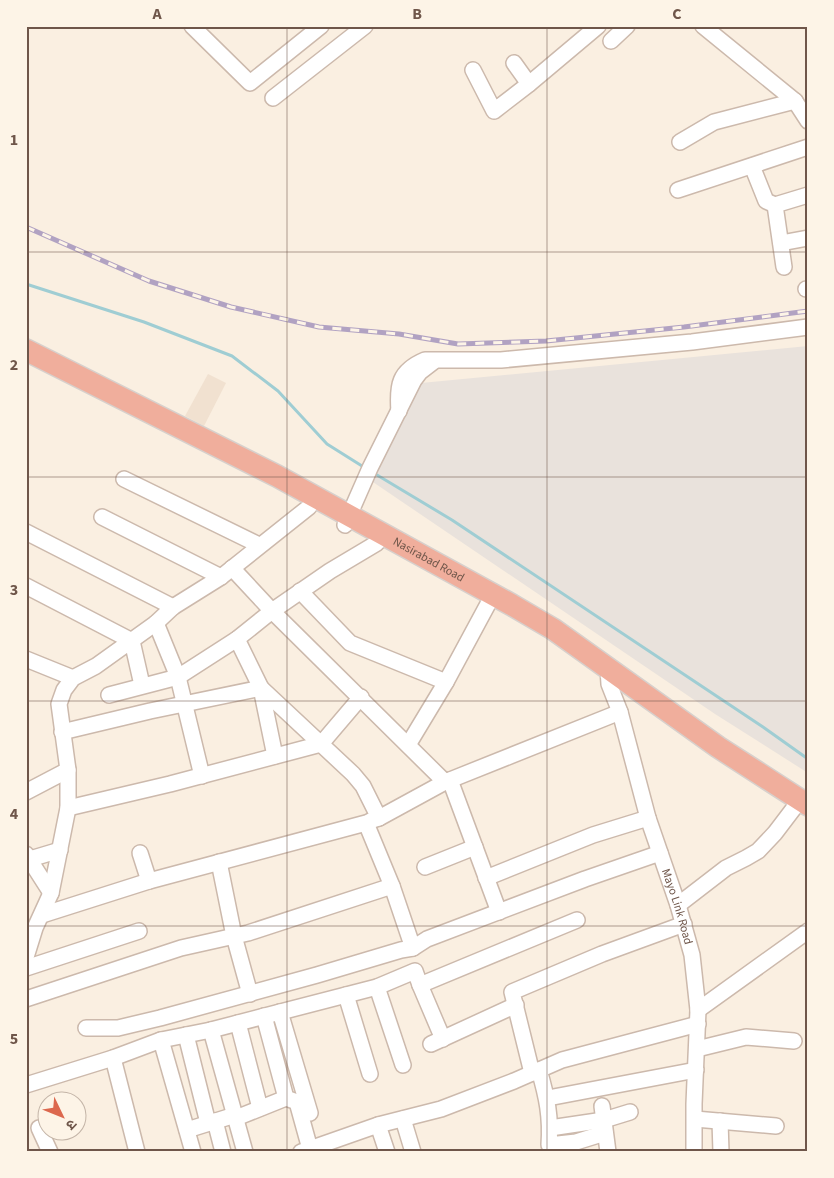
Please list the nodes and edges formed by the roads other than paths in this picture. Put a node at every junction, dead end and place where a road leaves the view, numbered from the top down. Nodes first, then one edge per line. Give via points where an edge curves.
1 (192, 26) edge
2 (321, 26) edge
3 (365, 26) edge
4 (598, 26) edge
5 (627, 26) edge
6 (703, 26) edge
7 (611, 40) dead end
8 (514, 63) dead end
9 (473, 70) dead end
10 (529, 84) junction
11 (273, 98) dead end
12 (795, 101) junction
13 (808, 121) edge
14 (680, 142) dead end
15 (808, 148) edge
16 (752, 166) junction
17 (678, 190) dead end
18 (808, 195) edge
19 (775, 205) junction
20 (808, 238) edge
21 (781, 243) junction
22 (784, 267) dead end
23 (808, 327) edge
24 (26, 350) edge
25 (26, 366) edge
26 (124, 479) dead end
27 (309, 507) junction
28 (102, 517) dead end
29 (347, 521) junction
30 (26, 532) edge
31 (377, 543) junction
32 (259, 545) junction
33 (226, 573) junction
34 (26, 586) edge
35 (300, 591) junction
36 (488, 604) junction
37 (173, 607) junction
38 (272, 610) junction
39 (156, 623) junction
40 (237, 639) junction
41 (132, 641) junction
42 (26, 659) edge
43 (609, 676) junction
44 (178, 677) junction
45 (73, 678) junction
46 (446, 682) junction
47 (142, 685) junction
48 (261, 688) junction
49 (108, 695) dead end
50 (361, 697) junction
51 (184, 704) junction
52 (620, 712) junction
53 (62, 732) junction
54 (321, 744) junction
55 (408, 745) junction
56 (275, 756) junction
57 (68, 770) junction
58 (202, 776) junction
59 (448, 781) junction
60 (26, 792) edge
61 (68, 808) junction
62 (803, 809) edge
63 (648, 818) junction
64 (372, 820) junction
65 (475, 847) junction
66 (60, 850) junction
67 (140, 853) dead end
68 (660, 853) junction
69 (28, 856) edge
70 (219, 862) junction
71 (425, 867) dead end
72 (486, 878) junction
73 (149, 881) junction
74 (392, 886) junction
75 (51, 893) junction
76 (678, 905) junction
77 (499, 912) junction
78 (577, 920) dead end
79 (35, 924) edge
80 (684, 924) junction
81 (139, 931) dead end
82 (808, 931) edge
83 (234, 936) junction
84 (407, 949) junction
85 (26, 957) edge
86 (26, 968) edge
87 (418, 978) junction
88 (377, 987) junction
89 (251, 994) junction
90 (346, 995) junction
91 (26, 999) edge
92 (516, 1005) junction
93 (280, 1012) junction
94 (260, 1017) junction
95 (698, 1017) junction
96 (238, 1023) junction
97 (86, 1028) dead end
98 (211, 1030) junction
99 (186, 1035) junction
100 (161, 1040) junction
101 (794, 1041) dead end
102 (697, 1049) junction
103 (113, 1058) junction
104 (403, 1065) dead end
105 (250, 1068) junction
106 (696, 1070) junction
107 (536, 1071) junction
108 (223, 1074) junction
109 (370, 1074) dead end
110 (26, 1085) edge
111 (286, 1098) junction
112 (548, 1098) junction
113 (260, 1108) junction
114 (630, 1112) dead end
115 (235, 1116) junction
116 (694, 1118) junction
117 (403, 1119) junction
118 (604, 1120) junction
119 (720, 1121) junction
120 (211, 1122) junction
121 (378, 1125) junction
122 (776, 1126) dead end
123 (550, 1128) junction
124 (187, 1130) junction
125 (44, 1140) edge
126 (338, 1146) edge
127 (576, 1147) edge
128 (310, 1148) edge
129 (561, 1148) edge
130 (50, 1152) edge
131 (138, 1152) edge
132 (193, 1152) edge
133 (223, 1152) edge
134 (245, 1152) edge
135 (387, 1152) edge
136 (413, 1152) edge
137 (608, 1152) edge
138 (694, 1152) edge
139 (721, 1152) edge

1 - 2 street via 250,83
3 - 11 street
4 - 10 street
5 - 7 street
6 - 12 street
8 - 10 street
9 - 10 street via 494,111
12 - 13 street
12 - 14 street via 714,122
15 - 16 street
16 - 17 street
16 - 19 street via 766,202
18 - 19 street
19 - 21 street
20 - 21 street
21 - 22 street
23 - 29 street via 692,342 501,360 425,360 408,369 399,385 399,411
24 - 29 highway, Nasirabad Road via 277,476
25 - 27 highway, Nasirabad Road via 177,438
26 - 32 street
27 - 29 highway, Nasirabad Road
27 - 32 street
28 - 33 street
29 - 31 highway, Nasirabad Road
29 - 43 highway, Nasirabad Road via 553,629
30 - 37 street
31 - 35 street
31 - 36 highway, Nasirabad Road
32 - 33 street
33 - 37 street
33 - 38 street
34 - 41 street
35 - 38 street
35 - 46 street via 350,643
36 - 43 highway, Nasirabad Road
36 - 46 street
37 - 39 street
38 - 40 street
38 - 50 street
39 - 41 street
39 - 44 street
40 - 44 street
40 - 48 street
41 - 45 street
41 - 47 street
42 - 45 street
43 - 52 street, Mayo Link Road
43 - 62 highway, Nasirabad Road via 653,716
44 - 47 street
44 - 51 street
45 - 53 street via 59,704
46 - 55 street
47 - 49 street
48 - 51 street
48 - 54 street
48 - 56 street
50 - 54 street
50 - 55 street
51 - 53 street
51 - 58 street
52 - 59 street
52 - 63 street, Mayo Link Road
53 - 57 street
54 - 56 street
54 - 64 street via 363,786
55 - 59 street
56 - 58 street
57 - 60 street
57 - 61 street
58 - 61 street
59 - 64 street
59 - 65 street
61 - 66 street
62 - 76 street via 758,851 726,868
63 - 68 street, Mayo Link Road
63 - 72 street via 593,835
64 - 70 street
64 - 74 street
65 - 71 street
65 - 72 street
66 - 69 street
66 - 75 street
67 - 73 street
68 - 76 street, Mayo Link Road
68 - 77 street
69 - 75 street
70 - 73 street
70 - 83 street
72 - 77 street
73 - 79 street
74 - 83 street
74 - 84 street
75 - 79 street
76 - 80 street, Mayo Link Road
77 - 84 street
78 - 87 street
79 - 85 street
80 - 92 street via 512,992
80 - 95 street, Mayo Link Road via 692,955
81 - 86 street
82 - 95 street
83 - 89 street
83 - 91 street via 182,948
84 - 87 street
84 - 89 street
87 - 88 street
87 - 92 street via 437,1041
88 - 90 street
88 - 104 street
89 - 94 street
89 - 97 street via 118,1028
90 - 93 street
90 - 109 street
92 - 107 street
93 - 94 street
93 - 128 street
94 - 96 street
94 - 111 street
95 - 102 street, Mayo Link Road
95 - 107 street
96 - 98 street
96 - 105 street
98 - 99 street
98 - 108 street
99 - 100 street
99 - 120 street
100 - 103 street
100 - 124 street
101 - 102 street via 746,1037
102 - 106 street, Mayo Link Road
103 - 110 street
103 - 131 street
105 - 108 street
105 - 113 street
106 - 112 street
106 - 116 street, Mayo Link Road
107 - 112 street
107 - 117 street via 440,1109
108 - 115 street
111 - 113 street
111 - 128 street via 298,1102
112 - 123 street
113 - 115 street
114 - 118 street
115 - 120 street
115 - 134 street
116 - 119 street
116 - 138 street, Mayo Link Road
117 - 121 street
117 - 136 street
118 - 123 street
118 - 127 street
118 - 137 street
119 - 122 street
119 - 139 street
120 - 124 street
120 - 133 street
121 - 126 street
121 - 135 street
123 - 129 street via 550,1145
124 - 132 street
125 - 130 street
126 - 128 street
127 - 129 street

